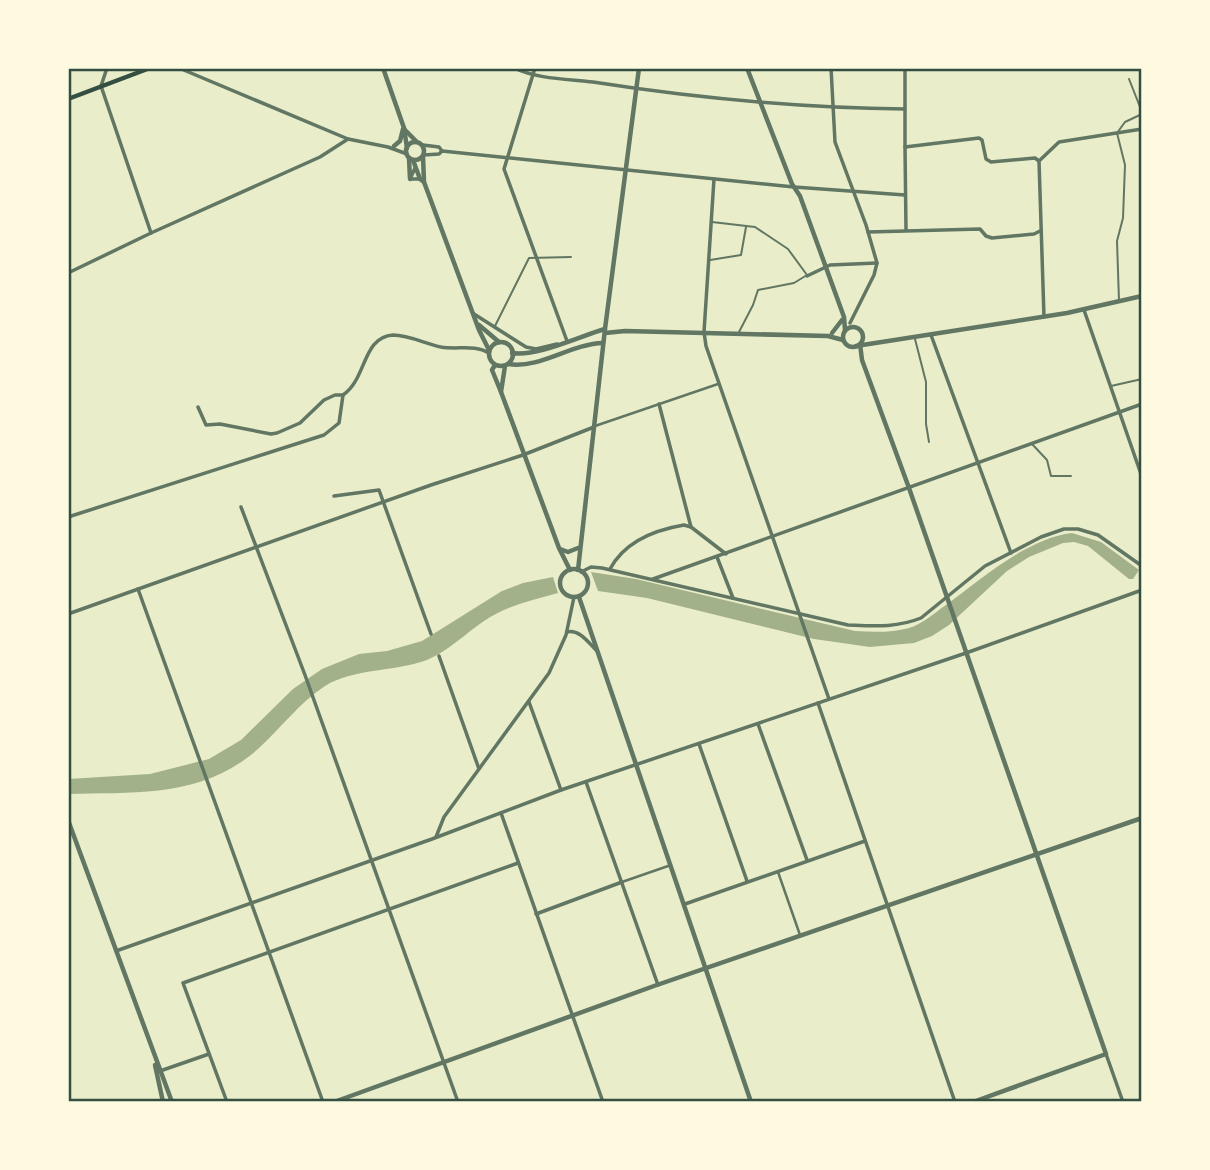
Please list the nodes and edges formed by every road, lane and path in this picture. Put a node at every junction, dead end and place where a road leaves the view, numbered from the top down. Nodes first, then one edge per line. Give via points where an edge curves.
1 (107, 68) edge
2 (150, 68) edge
3 (179, 68) edge
4 (382, 68) edge
5 (514, 68) edge
6 (535, 68) edge
7 (639, 68) edge
8 (747, 68) edge
9 (831, 68) edge
10 (905, 68) edge
11 (534, 74) junction
12 (1129, 79) dead end
13 (101, 86) junction
14 (636, 89) junction
15 (68, 99) edge
16 (759, 101) junction
17 (834, 108) junction
18 (905, 109) junction
19 (1142, 113) edge
20 (404, 128) junction
21 (1142, 129) edge
22 (1117, 133) junction
23 (348, 139) junction
24 (416, 142) junction
25 (423, 145) junction
26 (391, 146) junction
27 (905, 147) junction
28 (442, 151) junction
29 (409, 154) junction
30 (423, 156) junction
31 (506, 157) junction
32 (1039, 161) junction
33 (627, 170) junction
34 (410, 179) junction
35 (714, 179) junction
36 (422, 181) junction
37 (794, 187) junction
38 (852, 192) junction
39 (905, 195) junction
40 (711, 222) junction
41 (746, 226) junction
42 (906, 230) junction
43 (1041, 231) junction
44 (868, 232) junction
45 (151, 233) junction
46 (535, 256) junction
47 (571, 257) dead end
48 (708, 260) junction
49 (877, 263) junction
50 (826, 269) junction
51 (68, 273) edge
52 (807, 276) junction
53 (1142, 296) edge
54 (1120, 302) junction
55 (1084, 310) junction
56 (474, 314) junction
57 (844, 316) junction
58 (1044, 317) junction
59 (478, 324) junction
60 (852, 325) junction
61 (495, 327) junction
62 (845, 330) junction
63 (605, 331) junction
64 (704, 332) junction
65 (738, 333) junction
66 (830, 334) junction
67 (931, 335) junction
68 (863, 337) junction
69 (915, 338) junction
70 (843, 340) junction
71 (567, 341) junction
72 (500, 342) junction
73 (603, 343) junction
74 (557, 344) junction
75 (874, 344) junction
76 (857, 346) junction
77 (489, 352) junction
78 (512, 353) junction
79 (862, 360) junction
80 (495, 365) junction
81 (506, 365) junction
82 (1142, 379) edge
83 (718, 384) junction
84 (1110, 386) junction
85 (501, 393) junction
86 (343, 395) junction
87 (659, 404) junction
88 (1142, 404) edge
89 (198, 407) dead end
90 (1119, 413) junction
91 (594, 427) junction
92 (929, 442) dead end
93 (1031, 443) junction
94 (523, 455) junction
95 (978, 463) junction
96 (1071, 476) dead end
97 (1142, 477) edge
98 (909, 488) junction
99 (334, 496) dead end
100 (383, 502) junction
101 (241, 507) dead end
102 (68, 517) edge
103 (691, 527) junction
104 (773, 537) junction
105 (256, 548) junction
106 (559, 548) junction
107 (579, 548) junction
108 (1011, 553) junction
109 (726, 554) junction
110 (717, 557) junction
111 (1142, 566) edge
112 (570, 570) junction
113 (610, 570) junction
114 (580, 571) junction
115 (652, 579) junction
116 (138, 589) junction
117 (1142, 590) edge
118 (576, 597) junction
119 (733, 597) junction
120 (947, 598) junction
121 (68, 614) edge
122 (800, 614) junction
123 (567, 632) junction
124 (431, 634) dead end
125 (966, 653) junction
126 (599, 654) junction
127 (439, 656) dead end
128 (829, 699) junction
129 (529, 702) junction
130 (818, 703) junction
131 (758, 724) junction
132 (699, 744) junction
133 (637, 765) junction
134 (479, 769) junction
135 (586, 782) junction
136 (561, 790) junction
137 (502, 813) junction
138 (1142, 818) edge
139 (68, 820) edge
140 (436, 837) junction
141 (865, 841) junction
142 (1038, 853) junction
143 (372, 860) junction
144 (807, 861) junction
145 (518, 863) junction
146 (671, 865) junction
147 (777, 871) junction
148 (622, 882) junction
149 (747, 882) junction
150 (252, 903) junction
151 (685, 904) junction
152 (888, 905) junction
153 (389, 909) junction
154 (536, 914) junction
155 (800, 935) junction
156 (116, 951) junction
157 (269, 952) junction
158 (706, 968) junction
159 (658, 985) junction
160 (572, 1016) junction
161 (151, 1047) junction
162 (209, 1054) junction
163 (1106, 1054) junction
164 (444, 1062) junction
165 (160, 1071) junction
166 (163, 1102) edge
167 (172, 1102) edge
168 (227, 1102) edge
169 (323, 1102) edge
170 (334, 1102) edge
171 (458, 1102) edge
172 (603, 1102) edge
173 (751, 1102) edge
174 (956, 1102) edge
175 (974, 1102) edge
176 (1123, 1102) edge

1 - 13 street
2 - 13 main road
3 - 23 street
4 - 20 street
5 - 11 street
6 - 11 street
7 - 14 street
8 - 16 street
9 - 17 street
10 - 18 street
11 - 14 street
11 - 31 street
12 - 19 lane
13 - 15 main road
13 - 45 street
14 - 16 street
14 - 33 street
16 - 17 street
16 - 37 street
17 - 18 street
17 - 38 street via 835,142
18 - 27 street
19 - 22 lane via 1125,122
20 - 24 street
20 - 26 street via 400,141
20 - 29 street
21 - 22 street
22 - 32 street via 1059,142
22 - 54 lane via 1125,165 1123,218 1117,241
23 - 26 street
23 - 45 street via 320,157
24 - 25 street
24 - 29 street
25 - 28 street
25 - 30 street
26 - 29 street
26 - 29 street
27 - 32 street via 979,138 988,161
27 - 39 street
28 - 30 street
28 - 31 street
29 - 30 street
29 - 34 street
29 - 34 street
29 - 36 street
30 - 36 street
31 - 33 street
31 - 46 street via 504,169
32 - 43 street
33 - 35 street
33 - 63 street
34 - 36 street
35 - 37 street
35 - 40 street
36 - 56 street
37 - 38 street
37 - 50 street
38 - 39 street
38 - 44 street
39 - 42 street
40 - 41 lane
40 - 48 street
41 - 48 lane via 741,255
41 - 52 lane via 788,249
42 - 43 street via 980,229 992,238
42 - 44 street
43 - 58 street
44 - 49 street
45 - 51 street
46 - 47 lane
46 - 61 lane via 529,258
46 - 71 street
48 - 64 street
49 - 50 street via 830,265
49 - 60 street
50 - 52 street
50 - 57 street
52 - 65 lane via 758,290
53 - 54 street
54 - 55 street
55 - 58 street
55 - 84 street
56 - 59 street
56 - 61 street
57 - 60 street
57 - 62 street
57 - 66 street
58 - 67 street
59 - 72 street
59 - 77 street
60 - 62 street
60 - 68 street
61 - 74 street via 531,348
62 - 66 street
62 - 70 street
63 - 64 street
63 - 71 street
63 - 73 street
64 - 65 street
64 - 83 street
65 - 66 street
66 - 70 street
67 - 69 street
67 - 95 street
68 - 75 street
68 - 76 street
69 - 75 street
69 - 92 lane via 926,382
70 - 76 street
71 - 74 street
72 - 77 street
72 - 78 street
73 - 81 street via 525,365
73 - 91 street
74 - 78 street via 534,353
75 - 76 street
75 - 79 street
76 - 79 street
77 - 80 street
77 - 86 street via 390,336 371,348 352,389
78 - 81 street
79 - 98 street
80 - 81 street
80 - 85 street via 492,370
81 - 85 street
82 - 84 lane
83 - 87 street
83 - 104 street
84 - 90 street
85 - 94 street
86 - 89 street via 330,396 300,423 271,434 206,425
86 - 102 street via 339,423 324,435
87 - 91 street
87 - 103 street
88 - 90 street
90 - 93 street
90 - 97 street
91 - 94 street
91 - 107 street
93 - 95 street
93 - 96 lane via 1047,460 1051,477
94 - 100 street
94 - 106 street
95 - 98 street
95 - 108 street
98 - 104 street
98 - 120 street
99 - 100 street via 379,490
100 - 105 street
100 - 124 street
101 - 105 street
103 - 109 street
103 - 113 street via 636,541 622,551
104 - 109 street
104 - 122 street
105 - 116 street
105 - 143 street
106 - 107 street via 571,552
106 - 112 street
107 - 114 street
108 - 111 street via 1052,532 1078,529 1105,539
108 - 120 street via 981,569
109 - 110 street
110 - 115 street
110 - 119 street
112 - 114 street
112 - 118 street via 561,586 566,595
113 - 114 street via 591,567
113 - 115 street
114 - 118 street via 588,583 586,591
115 - 119 street
116 - 121 street
116 - 150 street
117 - 125 street
118 - 123 street
118 - 126 street
119 - 122 street
120 - 122 street via 921,618 889,627 848,625
120 - 125 street
122 - 128 street
123 - 126 street via 584,638
123 - 129 street via 549,673
125 - 128 street
125 - 142 street
126 - 133 street
127 - 134 street
128 - 130 street
129 - 134 street
129 - 136 street
130 - 131 street
130 - 141 street
131 - 132 street
131 - 144 street
132 - 133 street
132 - 149 street
133 - 135 street
133 - 146 street
134 - 140 street via 444,817
135 - 136 street
135 - 148 street
136 - 137 street
137 - 140 street
137 - 145 street
138 - 142 street
139 - 156 street
140 - 143 street
141 - 144 street
141 - 152 street
142 - 152 street
142 - 163 street
143 - 150 street
143 - 153 street
144 - 147 street
145 - 153 street
145 - 154 street
146 - 148 street
146 - 151 street
147 - 149 street
147 - 155 street
148 - 154 street
148 - 159 street
149 - 151 street
150 - 156 street
150 - 157 street
151 - 158 street
152 - 155 street
152 - 174 street
153 - 157 street
153 - 164 street
154 - 160 street
155 - 158 street
156 - 161 street
157 - 162 street via 183,983
157 - 169 street
158 - 159 street
158 - 173 street
159 - 160 street
160 - 164 street
160 - 172 street
161 - 165 street
161 - 166 street
162 - 165 street
162 - 168 street
163 - 175 street
163 - 176 street
164 - 170 street
164 - 171 street
165 - 167 street

